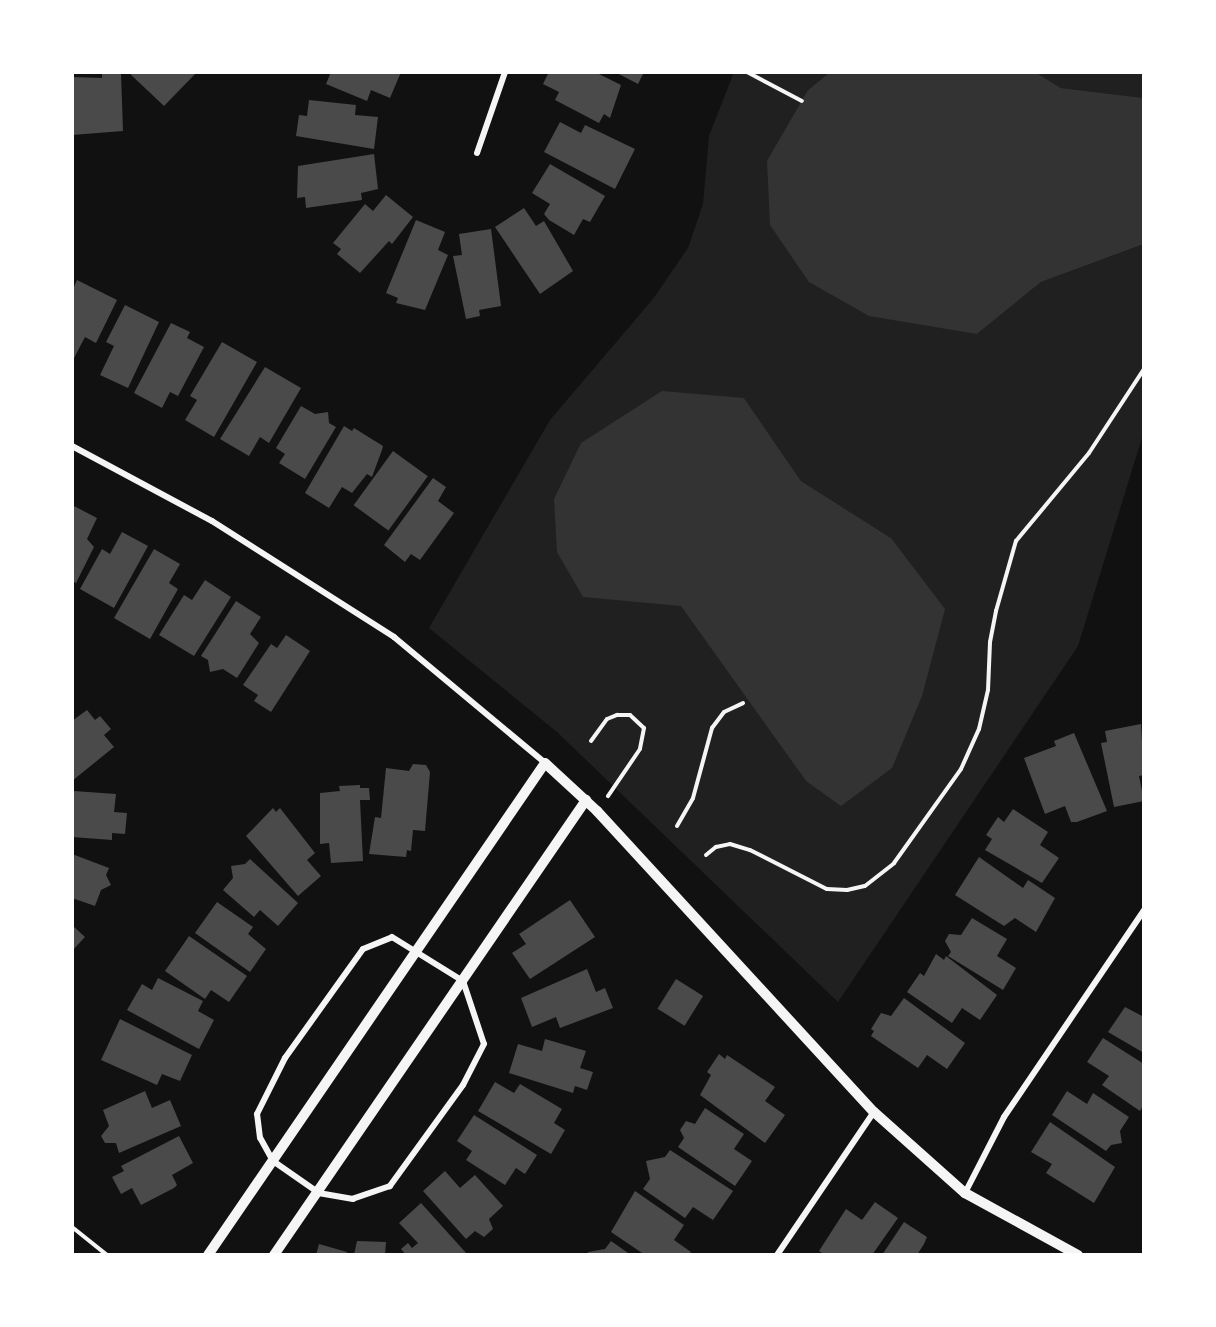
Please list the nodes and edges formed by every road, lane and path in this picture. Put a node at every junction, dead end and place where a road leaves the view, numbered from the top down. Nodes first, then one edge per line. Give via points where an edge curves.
1 (505, 72) edge
2 (747, 72) edge
3 (802, 100) dead end
4 (477, 153) dead end
5 (1144, 369) edge
6 (72, 446) edge
7 (743, 703) dead end
8 (591, 741) dead end
9 (545, 763) junction
10 (586, 800) junction
11 (597, 811) junction
12 (677, 826) dead end
13 (706, 855) dead end
14 (1144, 910) edge
15 (417, 952) junction
16 (463, 981) junction
17 (874, 1112) junction
18 (273, 1161) junction
19 (319, 1192) junction
20 (965, 1193) junction
21 (72, 1227) edge
22 (107, 1255) edge
23 (208, 1255) edge
24 (274, 1255) edge
25 (777, 1255) edge
26 (1078, 1255) edge

1 - 4 street
2 - 3 path
5 - 13 path via 1089,453 1016,542 994,621 988,690 979,729 961,769 894,863 865,886 847,890 827,889 730,844 716,847
6 - 9 street via 212,521 394,637
7 - 12 path via 724,712 712,728 693,798
8 - 11 path via 607,719 617,715 630,715 644,728 640,749
9 - 10 street
9 - 15 street
10 - 11 street
10 - 16 street
11 - 17 street
14 - 20 street via 1004,1117
15 - 16 street
15 - 18 street
15 - 18 street via 392,937 363,949 285,1058 256,1114 260,1138
16 - 19 street
16 - 19 street via 484,1044 463,1085 390,1186 353,1199
17 - 20 street
17 - 25 street
18 - 19 street
18 - 23 street
19 - 24 street
20 - 26 street
21 - 22 path

